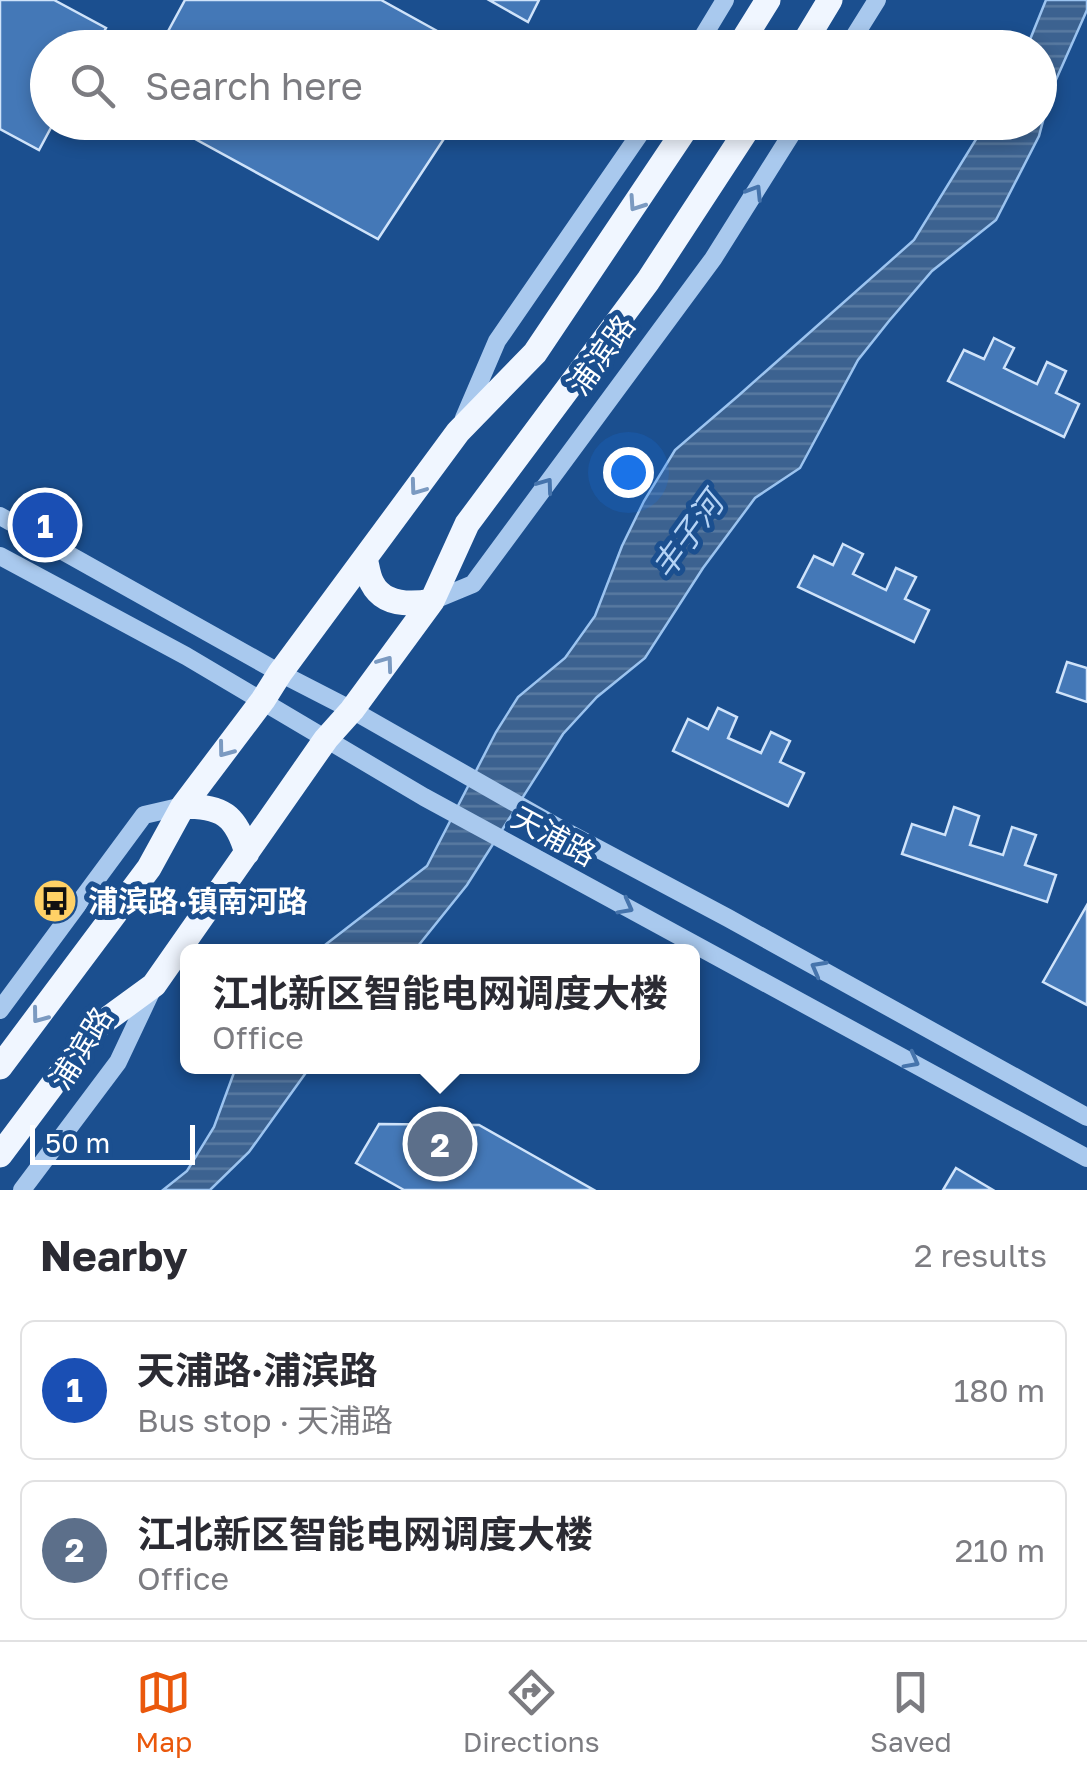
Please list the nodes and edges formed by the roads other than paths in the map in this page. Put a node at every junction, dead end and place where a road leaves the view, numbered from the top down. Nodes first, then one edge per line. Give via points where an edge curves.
1 (725, 0) edge
2 (768, 0) edge
3 (830, 0) edge
4 (877, 0) edge
5 (707, 30) edge
6 (749, 30) edge
7 (812, 30) edge
8 (858, 30) edge
9 (636, 140) edge
10 (678, 140) edge
11 (740, 140) edge
12 (789, 140) edge
13 (458, 432) junction
14 (0, 516) edge
15 (0, 556) edge
16 (365, 558) junction
17 (432, 600) junction
18 (280, 674) junction
19 (263, 700) junction
20 (352, 710) junction
21 (326, 740) junction
22 (183, 806) junction
23 (247, 853) junction
24 (183, 944) edge
25 (694, 944) edge
26 (700, 947) edge
27 (180, 948) edge
28 (154, 985) junction
29 (0, 1010) edge
30 (0, 1067) edge
31 (1087, 1117) edge
32 (0, 1155) edge
33 (1087, 1158) edge
34 (22, 1190) edge

1 - 5 street
2 - 6 main road
3 - 7 main road
4 - 8 street
9 - 13 street, 浦滨路 via 497,341
10 -> 13 main road, 浦滨路 via 535,353
11 - 17 main road, 浦滨路 via 648,281 467,524
17 -> 12 street, 浦滨路 via 473,584 713,259
13 -> 16 main road, 浦滨路
14 - 18 street, 天浦路
15 - 19 street, 天浦路
16 - 17 main road via 372,584 386,598 412,605
16 - 18 main road, 浦滨路
20 -> 17 main road, 浦滨路
18 - 19 main road, 浦滨路
18 - 20 street, 天浦路
19 - 21 street, 天浦路
19 -> 22 main road, 浦滨路
20 - 21 main road, 浦滨路
31 -> 20 street, 天浦路
21 - 23 main road, 浦滨路
21 -> 25 street, 天浦路
22 - 23 main road via 226,812
22 - 29 street via 144,815
22 -> 30 main road, 浦滨路 via 149,868
23 - 24 main road, 浦滨路
26 -> 33 street, 天浦路
27 - 28 main road, 浦滨路
28 - 32 main road, 浦滨路 via 95,1028
28 - 34 street, 浦滨路 via 118,1062

